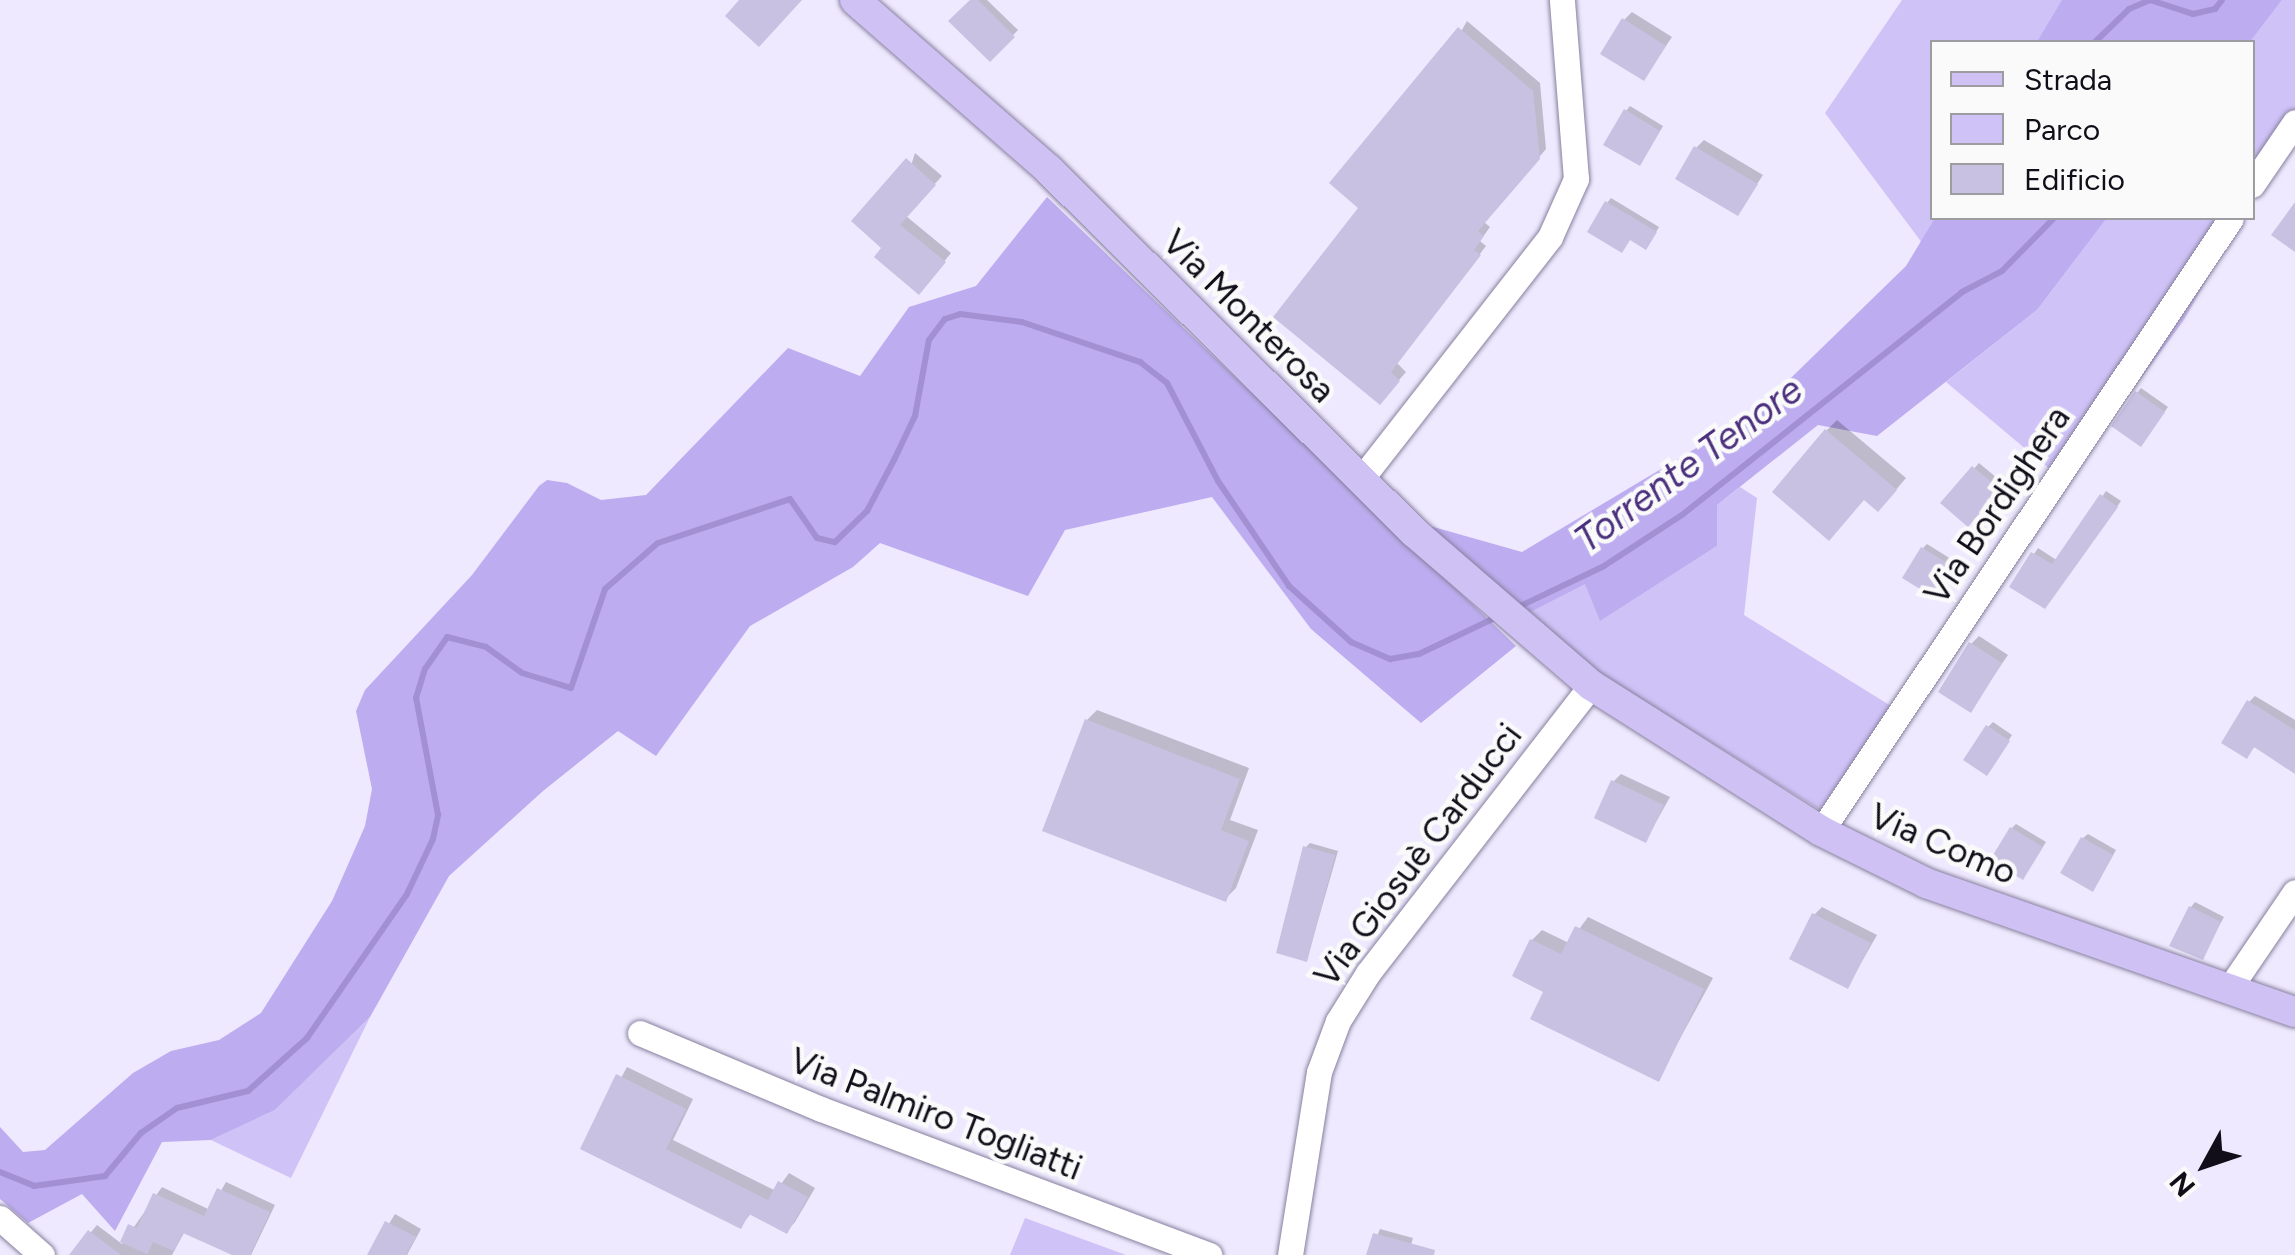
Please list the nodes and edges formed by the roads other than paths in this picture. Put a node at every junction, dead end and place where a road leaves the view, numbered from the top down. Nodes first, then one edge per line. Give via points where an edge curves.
1 (855, 0) edge
2 (1562, 0) edge
3 (2295, 122) edge
4 (2255, 181) edge
5 (2230, 220) edge
6 (1360, 479) junction
7 (1591, 685) junction
8 (1821, 831) junction
9 (2295, 892) edge
10 (2228, 989) junction
11 (2295, 1012) edge
12 (640, 1033) dead end
13 (0, 1218) edge
14 (28, 1250) edge
15 (1210, 1255) edge
16 (1290, 1255) edge

1 - 6 main road, Via Monterosa via 1050,170
2 - 6 street via 1576,179 1550,237
3 - 4 street
5 - 8 street, Via Bordighera
6 - 7 main road, Via Monterosa via 1536,644
7 - 8 main road, Via Como
7 - 16 street, Via Giosuè Carducci via 1338,1020 1319,1072
8 - 10 main road, Via Como via 1926,884
9 - 10 street
10 - 11 main road, Via Como
12 - 15 street, Via Palmiro Togliatti via 821,1110
13 - 14 street

